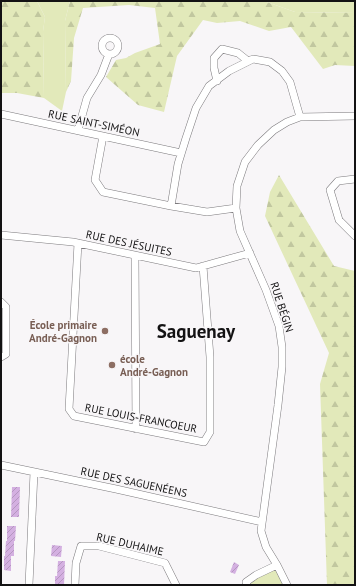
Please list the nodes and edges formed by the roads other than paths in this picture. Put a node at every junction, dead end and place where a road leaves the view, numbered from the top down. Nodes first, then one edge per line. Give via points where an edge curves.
1 (109, 54) dead end
2 (248, 61) junction
3 (217, 81) junction
4 (1, 114) edge
5 (355, 116) edge
6 (300, 117) junction
7 (78, 130) junction
8 (103, 136) junction
9 (182, 152) junction
10 (355, 179) edge
11 (171, 206) junction
12 (236, 208) junction
13 (1, 235) edge
14 (355, 236) edge
15 (78, 243) junction
16 (250, 253) junction
17 (135, 256) junction
18 (203, 266) junction
19 (1, 302) edge
20 (1, 357) edge
21 (136, 429) junction
22 (1, 466) edge
23 (34, 472) junction
24 (244, 518) junction
25 (262, 522) junction
26 (261, 531) junction
27 (277, 565) junction
28 (29, 585) edge
29 (75, 585) edge
30 (176, 585) edge
31 (247, 585) edge
32 (287, 585) edge

1 - 7 street via 101,75 87,98
2 - 3 street
2 - 3 street via 238,53 222,49 214,58
2 - 6 street via 253,58 270,62 282,71 290,82
3 - 9 street via 210,86 196,108
4 - 7 street, RUE SAINT-SIMÉON
5 - 6 street, RUE BÉGIN
6 - 12 street, RUE BÉGIN via 274,130 245,162 237,186
7 - 8 street, RUE SAINT-SIMÉON
8 - 9 street, RUE SAINT-SIMÉON
8 - 11 street via 96,180 103,192
9 - 11 street
10 - 14 street via 338,181 330,190 339,220
11 - 12 street via 207,212
12 - 16 street, RUE BÉGIN via 240,231
13 - 15 street, RUE DES JÉSUITES
15 - 17 street, RUE DES JÉSUITES
15 - 21 street, RUE LOUIS-FRANCOEUR via 69,409 74,416
16 - 18 street, RUE DES JÉSUITES
16 - 25 street, RUE BÉGIN via 279,326 282,347 278,405
17 - 18 street, RUE DES JÉSUITES via 196,268
17 - 21 street
18 - 21 street, RUE LOUIS-FRANCOEUR via 210,357 210,432 204,442
19 - 20 street via 6,307 6,354
22 - 23 street, RUE DES SAGUENÉENS
23 - 24 street, RUE DES SAGUENÉENS
23 - 28 street
24 - 25 street, RUE DES SAGUENÉENS
24 - 26 street
25 - 26 street, RUE BÉGIN
26 - 27 street, RUE BÉGIN via 266,547
27 - 31 street via 256,575 246,582
27 - 32 street, RUE BÉGIN
29 - 30 street, RUE DUHAIME via 76,563 81,546 99,546 165,563

